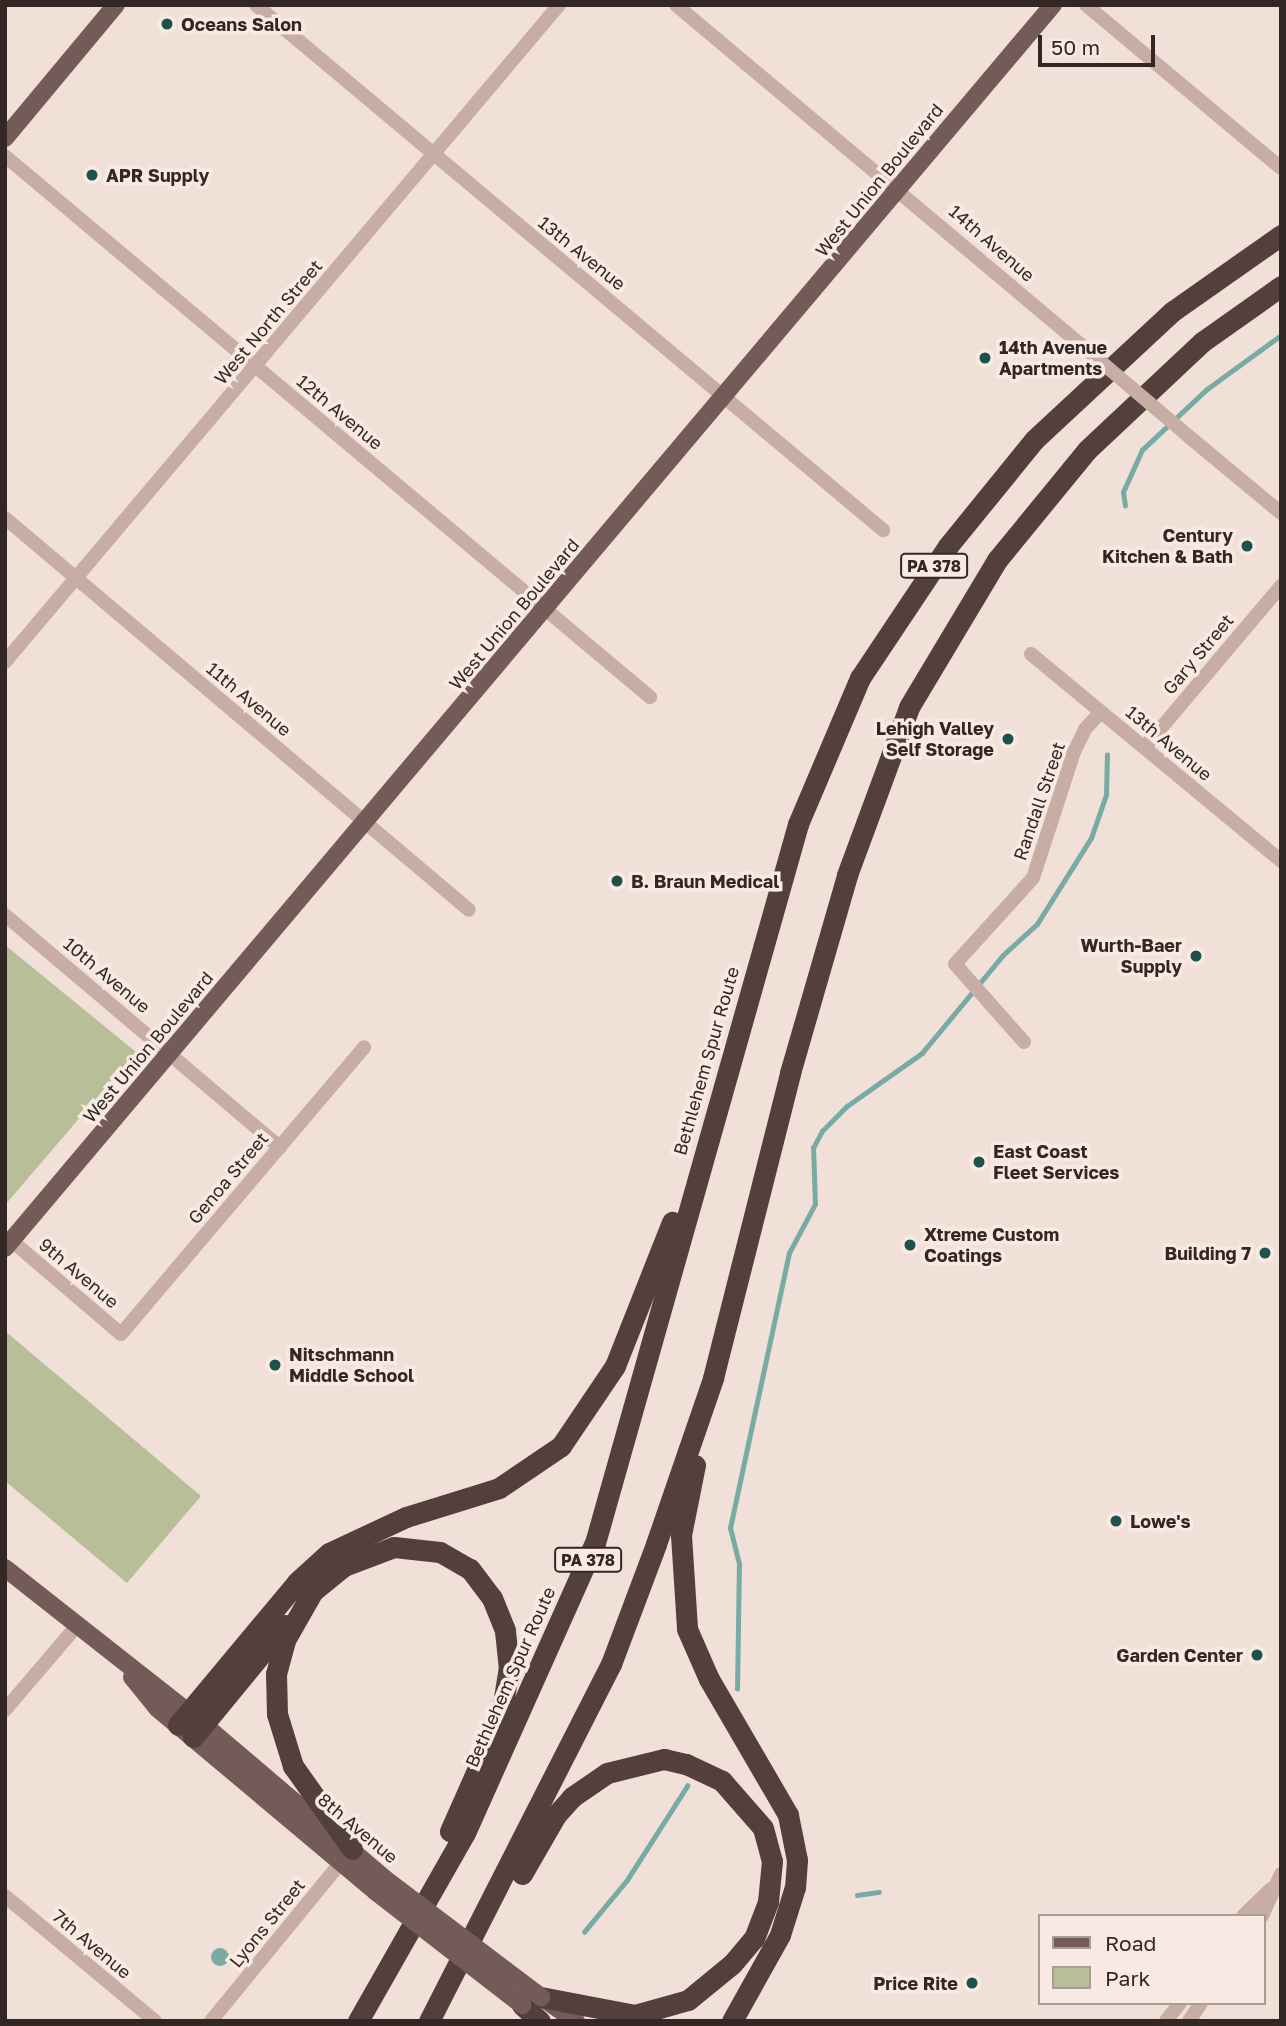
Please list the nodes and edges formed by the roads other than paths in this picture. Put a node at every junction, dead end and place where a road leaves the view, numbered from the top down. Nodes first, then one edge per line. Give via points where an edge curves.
1 (116, 5) edge
2 (256, 5) edge
3 (559, 5) edge
4 (676, 5) edge
5 (1053, 5) edge
6 (1086, 5) edge
7 (5, 138) edge
8 (434, 155) junction
9 (5, 156) edge
10 (1281, 168) edge
11 (898, 190) junction
12 (1281, 235) edge
13 (1281, 286) edge
14 (255, 367) junction
15 (727, 398) junction
16 (1281, 513) edge
17 (5, 518) edge
18 (883, 530) dead end
19 (77, 577) junction
20 (1281, 586) edge
21 (545, 608) junction
22 (1031, 654) dead end
23 (5, 662) edge
24 (650, 697) dead end
25 (1101, 712) junction
26 (1145, 747) junction
27 (364, 822) junction
28 (1281, 861) edge
29 (469, 910) dead end
30 (5, 915) edge
31 (1024, 1042) dead end
32 (364, 1047) dead end
33 (169, 1053) junction
34 (719, 1095) junction
35 (280, 1147) junction
36 (9, 1245) edge
37 (121, 1334) joint
38 (713, 1378) junction
39 (5, 1568) edge
40 (303, 1602) junction
41 (76, 1627) junction
42 (5, 1710) edge
43 (190, 1725) junction
44 (346, 1856) junction
45 (1281, 1874) edge
46 (1272, 1888) junction
47 (5, 1896) edge
48 (1245, 1914) edge
49 (1263, 1914) edge
50 (376, 1993) junction
51 (445, 1993) junction
52 (532, 2001) junction
53 (1179, 2005) edge
54 (1200, 2005) edge
55 (155, 2021) edge
56 (211, 2021) edge
57 (358, 2021) edge
58 (429, 2021) edge
59 (541, 2021) edge
60 (576, 2021) edge
61 (732, 2021) edge
62 (1167, 2021) edge
63 (1189, 2021) edge

1 - 7 main road
2 - 8 street, 13th Avenue
3 - 8 street, West North Street
4 - 11 street, 14th Avenue
5 - 11 main road, West Union Boulevard
6 - 10 street
8 - 14 street, West North Street
8 - 15 street, 13th Avenue
9 - 14 street, 12th Avenue
11 - 15 main road, West Union Boulevard
11 - 16 street, 14th Avenue, bridge
12 - 34 highway, Bethlehem Spur Route / PA 378 via 1173,311 1034,440 948,546 860,678 798,824
13 - 38 highway, PA 378 via 1202,342 1087,450 997,560 909,707 843,888
14 - 19 street, West North Street
14 - 21 street, 12th Avenue
15 - 18 street, 13th Avenue
15 - 21 main road, West Union Boulevard
17 - 19 street, 11th Avenue
19 - 23 street, West North Street
19 - 27 street, 11th Avenue
20 - 26 street, Gary Street
21 - 24 street, 12th Avenue
21 - 27 main road, West Union Boulevard
22 - 25 street, 13th Avenue
25 - 26 street, 13th Avenue
25 - 31 street, Randall Street via 1085,729 1074,752 1033,878 955,964
26 - 28 street, 13th Avenue
27 - 29 street, 11th Avenue
27 - 33 main road, West Union Boulevard
30 - 33 street, 10th Avenue
32 - 35 street, Genoa Street
33 - 35 street, 10th Avenue
33 - 36 main road, West Union Boulevard
34 - 43 highway via 628,1339 587,1415 561,1446 499,1488 406,1517 329,1553 298,1582
34 - 50 highway, Bethlehem Spur Route / PA 378 via 595,1543 465,1833
35 - 37 street, Genoa Street
36 - 37 street, 9th Avenue
38 - 51 highway, PA 378 via 611,1664
38 - 61 highway via 681,1535 682,1603 687,1629 709,1679 788,1815 797,1860 795,1886 780,1935
39 - 41 main road, 8th Avenue
40 - 43 highway
40 - 44 highway via 279,1657 277,1714 299,1779
40 - 50 highway via 332,1574 359,1558 394,1548 428,1549 454,1559 482,1581 505,1630 509,1667 500,1716
41 - 42 street
41 - 43 main road, 8th Avenue
43 - 44 main road, 8th Avenue
44 - 52 main road, 8th Avenue, bridge
44 - 56 street, Lyons Street
45 - 46 street
46 - 48 street
46 - 49 street
47 - 55 street, 7th Avenue
50 - 57 highway, Bethlehem Spur Route / PA 378
51 - 52 highway via 505,1905 556,1815 590,1783 623,1767 664,1759 686,1763 722,1781 754,1814 772,1861 761,1920 732,1964 688,2000 635,2015
51 - 58 highway, PA 378
52 - 59 highway
52 - 60 main road, 8th Avenue
53 - 62 street
54 - 63 street

